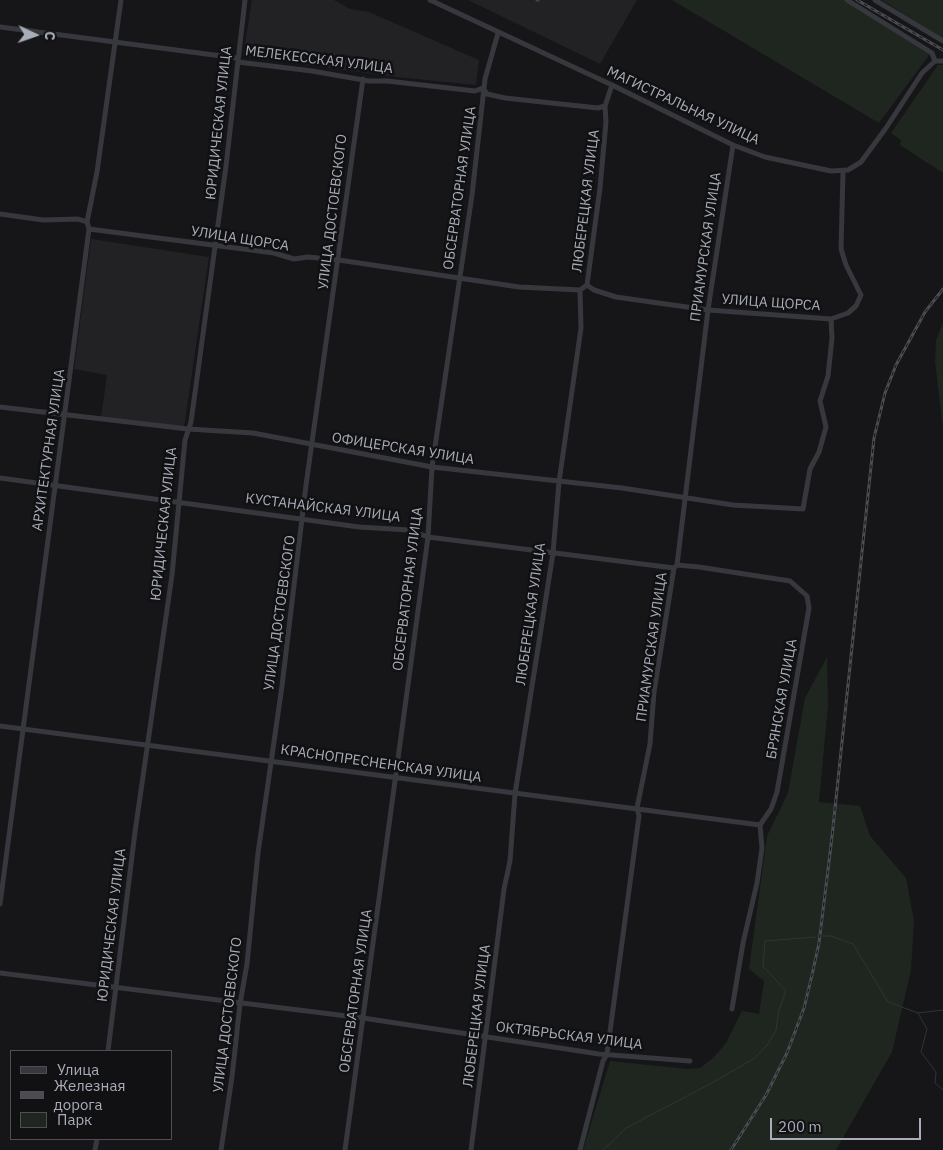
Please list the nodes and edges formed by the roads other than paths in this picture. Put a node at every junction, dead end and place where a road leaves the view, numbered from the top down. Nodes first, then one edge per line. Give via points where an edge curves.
1 (121, 0) edge
2 (245, 0) edge
3 (430, 0) edge
4 (847, 0) edge
5 (875, 0) edge
6 (0, 26) edge
7 (498, 32) junction
8 (114, 42) junction
9 (943, 42) edge
10 (237, 60) junction
11 (935, 61) junction
12 (943, 61) edge
13 (363, 79) junction
14 (612, 85) junction
15 (483, 88) junction
16 (605, 106) junction
17 (734, 145) junction
18 (843, 172) junction
19 (0, 214) edge
20 (87, 222) junction
21 (89, 229) junction
22 (216, 244) junction
23 (339, 260) junction
24 (459, 278) junction
25 (587, 285) junction
26 (580, 290) junction
27 (708, 310) junction
28 (831, 319) junction
29 (0, 407) edge
30 (64, 413) junction
31 (188, 429) junction
32 (313, 445) junction
33 (432, 467) junction
34 (0, 478) edge
35 (559, 482) junction
36 (55, 485) junction
37 (685, 496) junction
38 (179, 501) junction
39 (303, 518) junction
40 (428, 537) junction
41 (553, 553) junction
42 (676, 566) junction
43 (790, 581) joint
44 (0, 726) edge
45 (23, 728) junction
46 (147, 746) junction
47 (270, 760) junction
48 (394, 777) junction
49 (515, 794) junction
50 (638, 808) junction
51 (760, 825) junction
52 (0, 904) edge
53 (0, 973) edge
54 (114, 987) junction
55 (240, 1004) junction
56 (732, 1009) dead end
57 (363, 1018) junction
58 (484, 1038) junction
59 (108, 1050) edge
60 (607, 1054) junction
61 (690, 1061) dead end
62 (221, 1150) edge
63 (345, 1150) edge
64 (470, 1150) edge
65 (580, 1150) edge

1 - 8 street, АРХИТЕКТУРНАЯ УЛИЦА
2 - 10 street, ЮРИДИЧЕСКАЯ УЛИЦА
3 - 7 street, МАГИСТРАЛЬНАЯ УЛИЦА
4 - 11 street via 932,53
5 - 9 street
6 - 8 street, МЕЛЕКЕССКАЯ УЛИЦА
7 - 14 street, МАГИСТРАЛЬНАЯ УЛИЦА
7 - 15 street, ОБСЕРВАТОРНАЯ УЛИЦА
8 - 10 street, МЕЛЕКЕССКАЯ УЛИЦА
8 - 20 street, АРХИТЕКТУРНАЯ УЛИЦА
10 - 13 street, МЕЛЕКЕССКАЯ УЛИЦА
10 - 22 street, ЮРИДИЧЕСКАЯ УЛИЦА
11 - 12 street
11 - 18 street via 922,72 861,162
13 - 15 street, МЕЛЕКЕССКАЯ УЛИЦА via 475,92
13 - 23 street, УЛИЦА ДОСТОЕВСКОГО
14 - 16 street, ЛЮБЕРЕЦКАЯ УЛИЦА
14 - 17 street, МАГИСТРАЛЬНАЯ УЛИЦА
15 - 16 street, МЕЛЕКЕССКАЯ УЛИЦА via 487,94 505,98 598,108
15 - 24 street, ОБСЕРВАТОРНАЯ УЛИЦА
16 - 25 street, ЛЮБЕРЕЦКАЯ УЛИЦА via 600,188
17 - 18 street, МАГИСТРАЛЬНАЯ УЛИЦА via 765,157
17 - 27 street, ПРИАМУРСКАЯ УЛИЦА
18 - 28 street via 841,249 861,295 848,313
19 - 20 street
20 - 21 street, АРХИТЕКТУРНАЯ УЛИЦА
21 - 22 street, УЛИЦА ЩОРСА
21 - 30 street, АРХИТЕКТУРНАЯ УЛИЦА
22 - 23 street, УЛИЦА ЩОРСА via 294,259
22 - 31 street, ЮРИДИЧЕСКАЯ УЛИЦА
23 - 24 street, УЛИЦА ЩОРСА
23 - 32 street, УЛИЦА ДОСТОЕВСКОГО
24 - 26 street, УЛИЦА ЩОРСА via 519,287
24 - 33 street, ОБСЕРВАТОРНАЯ УЛИЦА
25 - 26 street
25 - 27 street, УЛИЦА ЩОРСА via 616,297
26 - 35 street, ЛЮБЕРЕЦКАЯ УЛИЦА via 581,328
27 - 28 street, УЛИЦА ЩОРСА
27 - 37 street, ПРИАМУРСКАЯ УЛИЦА
28 - 37 street, ОФИЦЕРСКАЯ УЛИЦА via 828,376 820,401 826,427 810,469 804,509 733,505
29 - 30 street, ОФИЦЕРСКАЯ УЛИЦА
30 - 31 street, ОФИЦЕРСКАЯ УЛИЦА
30 - 36 street, АРХИТЕКТУРНАЯ УЛИЦА
31 - 32 street, ОФИЦЕРСКАЯ УЛИЦА via 253,433
31 - 38 street, ЮРИДИЧЕСКАЯ УЛИЦА
32 - 33 street, ОФИЦЕРСКАЯ УЛИЦА
32 - 39 street, УЛИЦА ДОСТОЕВСКОГО
33 - 35 street, ОФИЦЕРСКАЯ УЛИЦА
33 - 40 street, ОБСЕРВАТОРНАЯ УЛИЦА
34 - 36 street, КУСТАНАЙСКАЯ УЛИЦА
35 - 37 street, ОФИЦЕРСКАЯ УЛИЦА
35 - 41 street, ЛЮБЕРЕЦКАЯ УЛИЦА
36 - 38 street, КУСТАНАЙСКАЯ УЛИЦА
36 - 45 street, АРХИТЕКТУРНАЯ УЛИЦА
37 - 42 street, ПРИАМУРСКАЯ УЛИЦА
38 - 39 street, КУСТАНАЙСКАЯ УЛИЦА
38 - 46 street, ЮРИДИЧЕСКАЯ УЛИЦА via 172,575
39 - 40 street, КУСТАНАЙСКАЯ УЛИЦА via 359,527 409,530
39 - 47 street, УЛИЦА ДОСТОЕВСКОГО
40 - 41 street, КУСТАНАЙСКАЯ УЛИЦА
40 - 48 street, ОБСЕРВАТОРНАЯ УЛИЦА
41 - 42 street, КУСТАНАЙСКАЯ УЛИЦА
41 - 49 street, ЛЮБЕРЕЦКАЯ УЛИЦА
42 - 43 street, КУСТАНАЙСКАЯ УЛИЦА
42 - 50 street, ПРИАМУРСКАЯ УЛИЦА
43 - 51 street, БРЯНСКАЯ УЛИЦА via 807,596 810,608 777,792
44 - 45 street, КРАСНОПРЕСНЕНСКАЯ УЛИЦА
45 - 46 street, КРАСНОПРЕСНЕНСКАЯ УЛИЦА
45 - 52 street, АРХИТЕКТУРНАЯ УЛИЦА
46 - 47 street, КРАСНОПРЕСНЕНСКАЯ УЛИЦА
46 - 54 street, ЮРИДИЧЕСКАЯ УЛИЦА
47 - 48 street, КРАСНОПРЕСНЕНСКАЯ УЛИЦА
47 - 55 street, УЛИЦА ДОСТОЕВСКОГО via 248,964
48 - 49 street, КРАСНОПРЕСНЕНСКАЯ УЛИЦА
48 - 57 street, ОБСЕРВАТОРНАЯ УЛИЦА
49 - 50 street, КРАСНОПРЕСНЕНСКАЯ УЛИЦА
49 - 58 street, ЛЮБЕРЕЦКАЯ УЛИЦА via 510,861
50 - 51 street, КРАСНОПРЕСНЕНСКАЯ УЛИЦА
50 - 60 street, ПРИАМУРСКАЯ УЛИЦА
51 - 56 street via 762,848 757,884 742,943
53 - 54 street, ОКТЯБРЬСКАЯ УЛИЦА
54 - 55 street, ОКТЯБРЬСКАЯ УЛИЦА
54 - 59 street, ЮРИДИЧЕСКАЯ УЛИЦА
55 - 57 street, ОКТЯБРЬСКАЯ УЛИЦА
55 - 62 street, УЛИЦА ДОСТОЕВСКОГО
57 - 58 street, ОКТЯБРЬСКАЯ УЛИЦА
57 - 63 street, ОБСЕРВАТОРНАЯ УЛИЦА
58 - 60 street, ОКТЯБРЬСКАЯ УЛИЦА
58 - 64 street, ЛЮБЕРЕЦКАЯ УЛИЦА
60 - 61 street, ОКТЯБРЬСКАЯ УЛИЦА
60 - 65 street, ПРИАМУРСКАЯ УЛИЦА

